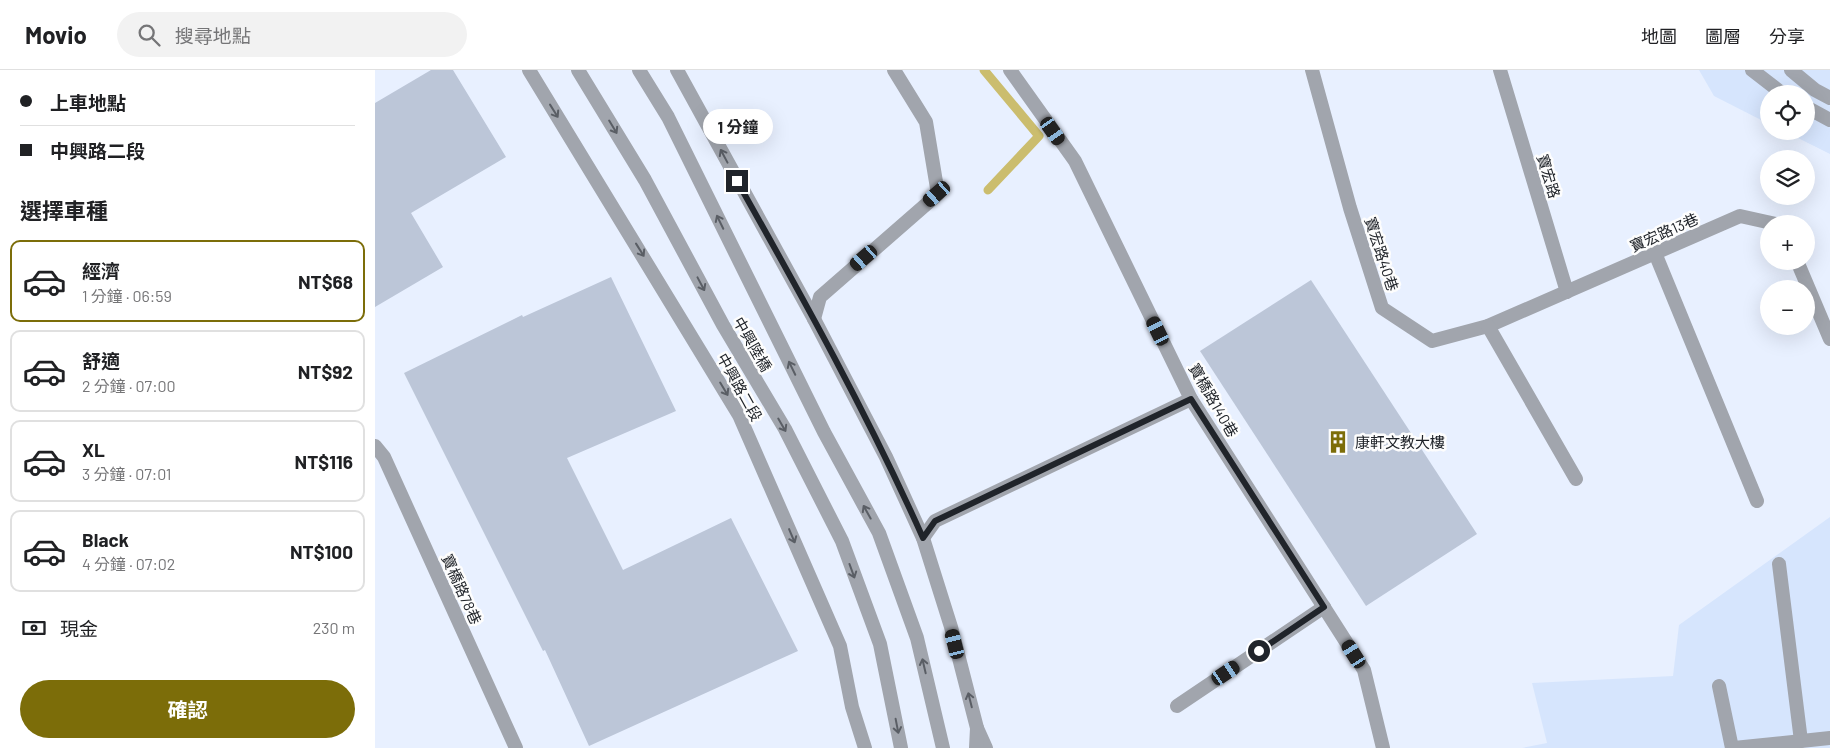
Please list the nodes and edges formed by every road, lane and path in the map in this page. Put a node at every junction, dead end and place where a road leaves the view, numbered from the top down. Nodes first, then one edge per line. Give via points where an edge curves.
1 (529, 70) edge
2 (578, 70) edge
3 (639, 70) edge
4 (677, 70) edge
5 (894, 70) edge
6 (1010, 70) edge
7 (1312, 70) edge
8 (1500, 70) edge
9 (1752, 70) edge
10 (1791, 70) edge
11 (1770, 85) edge
12 (1830, 98) edge
13 (1815, 112) edge
14 (1830, 120) edge
15 (1760, 221) edge
16 (1655, 253) junction
17 (1801, 270) edge
18 (1567, 292) junction
19 (814, 319) junction
20 (1488, 326) junction
21 (1830, 339) edge
22 (1191, 399) junction
23 (375, 446) edge
24 (1576, 479) dead end
25 (1757, 501) dead end
26 (923, 538) junction
27 (1779, 564) dead end
28 (1324, 607) junction
29 (1719, 686) dead end
30 (1177, 706) dead end
31 (977, 728) junction
32 (1830, 738) edge
33 (1801, 741) junction
34 (516, 748) edge
35 (865, 748) edge
36 (901, 748) edge
37 (943, 748) edge
38 (976, 748) edge
39 (986, 748) edge
40 (1383, 748) edge
41 (1733, 748) edge

1 -> 35 street, 中興路二段 via 739,415 840,646
2 -> 36 street, 中興陸橋 via 645,180 723,325 785,429 842,541 880,644
37 -> 3 street, 中興陸橋 via 917,638 879,533 823,432 668,117
19 -> 4 street
5 - 19 street via 927,122 937,194 820,297
6 - 22 street, 寶橋路140巷 via 1075,161
7 - 20 street, 寶宏路40巷 via 1382,308 1432,341
8 - 18 street, 寶宏路
9 - 11 street
10 - 12 street
13 - 14 street
15 - 16 street, 寶宏路13巷 via 1739,216
16 - 18 street, 寶宏路13巷
16 - 25 street
17 - 21 street
18 - 20 street, 寶宏路40巷
19 - 26 street via 886,457
20 - 24 street
22 - 26 street via 935,521
22 - 28 street, 寶橋路140巷
23 - 34 street, 寶橋路78巷 via 384,457
31 -> 26 street via 951,626
27 - 33 street
28 - 30 street
28 - 40 street, 寶橋路140巷 via 1364,670
29 - 41 street
31 - 38 street
31 - 39 street
32 - 33 street
33 - 41 street

